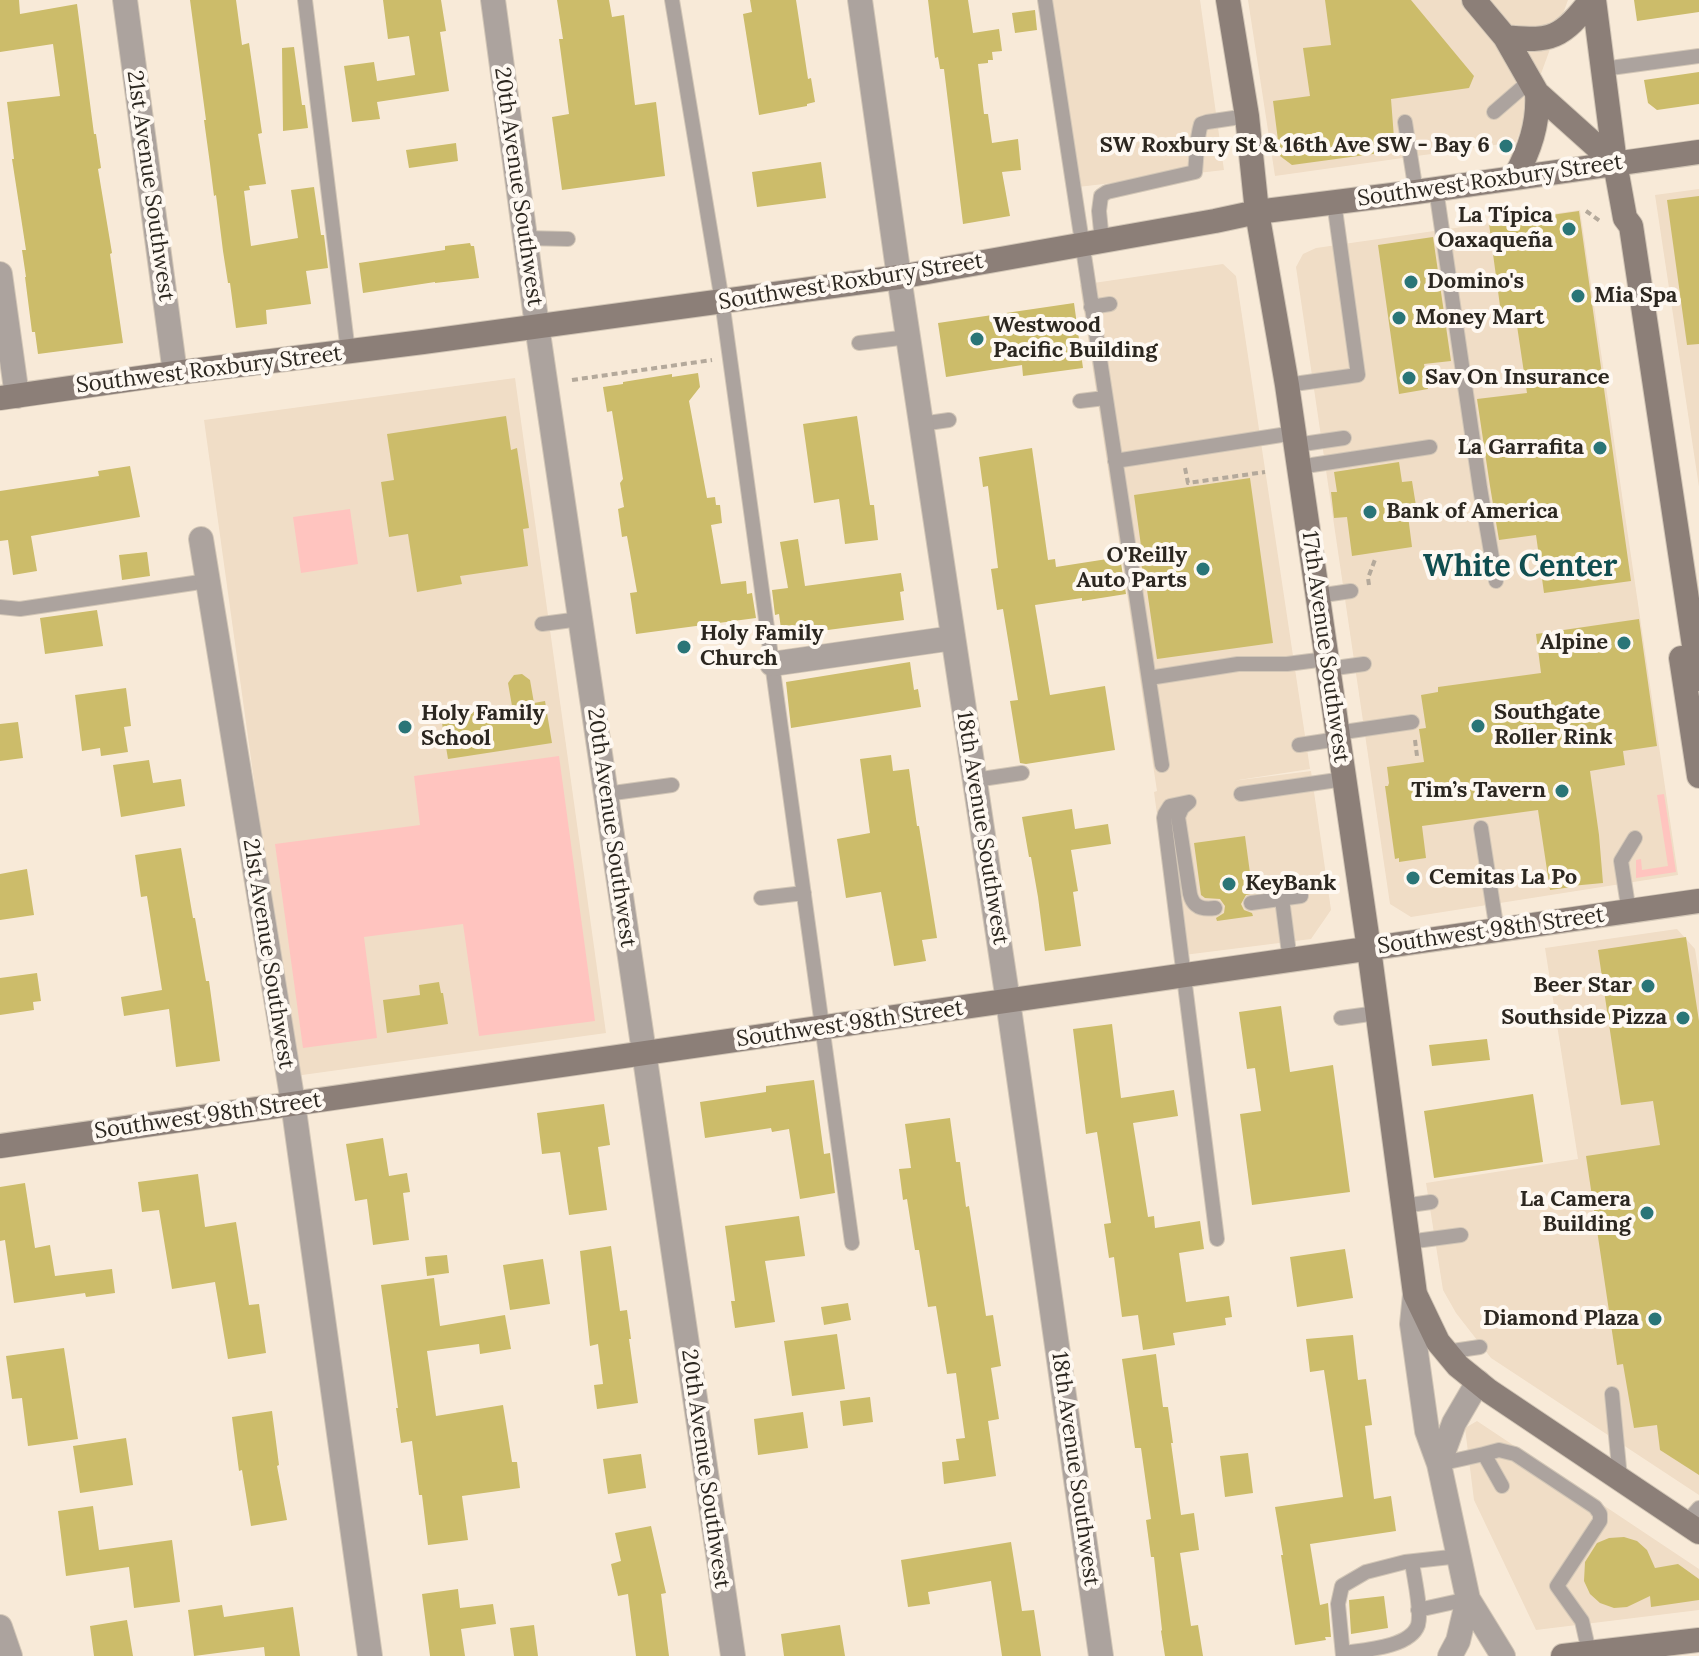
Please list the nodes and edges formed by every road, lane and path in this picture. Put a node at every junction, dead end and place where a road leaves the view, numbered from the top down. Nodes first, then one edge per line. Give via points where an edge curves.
1 (125, 0) edge
2 (305, 0) edge
3 (493, 0) edge
4 (672, 0) edge
5 (860, 0) edge
6 (1045, 0) edge
7 (1228, 0) edge
8 (1474, 0) edge
9 (1592, 0) edge
10 (1505, 37) junction
11 (1699, 56) edge
12 (1603, 69) junction
13 (1534, 87) junction
14 (1494, 112) dead end
15 (1247, 116) junction
16 (1405, 122) dead end
17 (1699, 152) edge
18 (1615, 163) junction
19 (1515, 177) junction
20 (1426, 191) junction
21 (1334, 202) junction
22 (1586, 211) dead end
23 (1257, 212) junction
24 (1616, 222) junction
25 (525, 238) junction
26 (568, 239) dead end
27 (1091, 242) junction
28 (0, 274) edge
29 (899, 277) junction
30 (722, 301) junction
31 (1110, 304) dead end
32 (1091, 307) junction
33 (537, 326) junction
34 (908, 337) junction
35 (859, 343) dead end
36 (348, 352) junction
37 (712, 360) dead end
38 (175, 373) junction
39 (572, 380) dead end
40 (1287, 385) junction
41 (8, 397) edge
42 (1105, 398) junction
43 (1080, 401) dead end
44 (949, 420) dead end
45 (921, 424) junction
46 (1344, 438) dead end
47 (1427, 443) dead end
48 (1296, 451) junction
49 (1115, 461) junction
50 (1265, 472) dead end
51 (1188, 483) dead end
52 (201, 539) dead end
53 (1376, 557) dead end
54 (1368, 578) dead end
55 (207, 581) junction
56 (1496, 581) dead end
57 (1351, 591) dead end
58 (1317, 596) junction
59 (0, 607) edge
60 (580, 619) junction
61 (542, 624) dead end
62 (953, 638) junction
63 (772, 664) junction
64 (1327, 664) junction
65 (1364, 664) dead end
66 (1149, 678) junction
67 (1699, 679) edge
68 (1413, 730) joint
69 (1338, 736) junction
70 (1299, 745) dead end
71 (1417, 756) dead end
72 (1162, 765) dead end
73 (1022, 773) dead end
74 (1699, 776) edge
75 (1344, 779) junction
76 (975, 780) junction
77 (672, 785) dead end
78 (606, 794) junction
79 (1241, 794) dead end
80 (1481, 828) dead end
81 (1635, 838) dead end
82 (804, 893) junction
83 (1301, 896) dead end
84 (761, 898) dead end
85 (1282, 899) junction
86 (1699, 901) edge
87 (1251, 903) dead end
88 (1215, 908) dead end
89 (1629, 912) junction
90 (1497, 931) junction
91 (1369, 949) junction
92 (1290, 961) junction
93 (1184, 976) junction
94 (1008, 1001) junction
95 (1377, 1013) junction
96 (1341, 1018) dead end
97 (823, 1027) junction
98 (644, 1053) junction
99 (293, 1103) junction
100 (0, 1146) edge
101 (1431, 1202) dead end
102 (1403, 1206) junction
103 (1461, 1235) dead end
104 (1217, 1239) dead end
105 (1408, 1242) junction
106 (852, 1243) dead end
107 (1415, 1294) junction
108 (1442, 1347) junction
109 (1480, 1347) dead end
110 (1478, 1382) junction
111 (1612, 1394) dead end
112 (1484, 1454) junction
113 (1439, 1464) junction
114 (1620, 1478) junction
115 (1502, 1486) dead end
116 (1695, 1521) edge
117 (1460, 1556) junction
118 (1412, 1562) junction
119 (1468, 1599) junction
120 (1418, 1610) junction
121 (0, 1627) edge
122 (1688, 1646) edge
123 (1589, 1652) junction
124 (1343, 1655) edge
125 (10, 1656) edge
126 (370, 1656) edge
127 (733, 1656) edge
128 (1101, 1656) edge
129 (1450, 1656) edge
130 (1503, 1656) edge
131 (1563, 1656) edge

1 - 38 street, 21st Avenue Southwest
2 - 36 lane
3 - 25 street, 20th Avenue Southwest
4 - 30 lane
5 - 29 street, 18th Avenue Southwest
6 - 27 lane
7 - 15 main road, 17th Avenue Southwest
8 - 10 main road
9 - 10 main road via 1575,22 1554,36 1533,41
9 - 12 main road
10 - 13 main road
11 - 12 lane
12 - 18 main road
13 - 14 lane
13 - 18 main road
13 - 19 main road via 1537,123
15 - 23 main road, 17th Avenue Southwest
15 - 27 lane via 1201,124 1195,172 1101,196
16 - 20 lane
17 - 18 main road, Southwest Roxbury Street
18 - 19 main road, Southwest Roxbury Street
18 - 24 main road
19 - 20 main road, Southwest Roxbury Street
20 - 21 main road, Southwest Roxbury Street
20 - 56 lane
21 - 23 main road, Southwest Roxbury Street
21 - 40 lane via 1358,375
22 - 24 path
23 - 27 main road, Southwest Roxbury Street
23 - 40 main road, 17th Avenue Southwest
24 - 67 main road via 1631,226
24 - 74 main road
25 - 26 lane
25 - 33 street, 20th Avenue Southwest
27 - 29 main road, Southwest Roxbury Street
27 - 32 lane
28 - 41 street
29 - 30 main road, Southwest Roxbury Street
29 - 34 street, 18th Avenue Southwest
30 - 33 main road, Southwest Roxbury Street
30 - 63 lane via 741,395
31 - 32 lane
32 - 42 lane
33 - 36 main road, Southwest Roxbury Street
33 - 60 street, 20th Avenue Southwest
34 - 35 lane
34 - 45 street, 18th Avenue Southwest
36 - 38 main road, Southwest Roxbury Street
37 - 39 path
38 - 41 main road, Southwest Roxbury Street
40 - 48 main road, 17th Avenue Southwest
42 - 43 lane
42 - 49 lane
44 - 45 lane
45 - 62 street, 18th Avenue Southwest
46 - 48 lane
47 - 48 lane
48 - 49 lane
48 - 58 main road, 17th Avenue Southwest
49 - 66 lane
50 - 51 path
52 - 55 street, 21st Avenue Southwest
53 - 54 path
55 - 59 lane via 20,609
55 - 99 street, 21st Avenue Southwest
57 - 58 lane
58 - 64 main road, 17th Avenue Southwest
60 - 61 lane
60 - 78 street, 20th Avenue Southwest
62 - 63 street
62 - 76 street, 18th Avenue Southwest
63 - 82 lane
64 - 65 lane
64 - 66 lane via 1238,664
64 - 69 main road, 17th Avenue Southwest
66 - 72 lane
68 - 69 lane
68 - 71 path
69 - 70 lane
69 - 75 main road, 17th Avenue Southwest
73 - 76 lane
75 - 79 lane
75 - 91 main road, 17th Avenue Southwest
76 - 94 street, 18th Avenue Southwest
77 - 78 lane
78 - 98 street, 20th Avenue Southwest
80 - 90 lane
81 - 89 lane via 1621,861
82 - 84 lane
82 - 97 lane
83 - 85 lane
85 - 87 lane
85 - 92 lane
86 - 89 main road, Southwest 98th Street
88 - 93 lane via 1202,909 1191,899 1178,817 1189,802 1170,806 1164,818
89 - 90 main road, Southwest 98th Street
90 - 91 main road, Southwest 98th Street
91 - 92 main road, Southwest 98th Street
91 - 95 main road, 17th Avenue Southwest
92 - 93 main road, Southwest 98th Street
93 - 94 main road, Southwest 98th Street
93 - 104 lane
94 - 97 main road, Southwest 98th Street
94 - 128 street, 18th Avenue Southwest
95 - 96 lane
95 - 102 main road, 17th Avenue Southwest
97 - 98 main road, Southwest 98th Street
97 - 106 lane
98 - 99 main road, Southwest 98th Street
98 - 127 street, 20th Avenue Southwest
99 - 100 main road, Southwest 98th Street
99 - 126 street, 21st Avenue Southwest
101 - 102 lane
102 - 105 main road, 17th Avenue Southwest
103 - 105 lane
105 - 107 main road, 17th Avenue Southwest
107 - 108 main road, 17th Avenue Southwest
107 - 113 street, 17th Avenue Southwest via 1412,1324 1421,1396
108 - 109 lane
108 - 110 main road
110 - 113 street via 1454,1423
110 - 114 main road
111 - 114 lane
112 - 113 lane
112 - 115 lane
112 - 123 lane via 1515,1454 1600,1514 1557,1586 1582,1621
113 - 117 street, 17th Avenue Southwest
114 - 116 main road
117 - 118 lane
117 - 119 street, 17th Avenue Southwest
118 - 120 lane
118 - 124 lane via 1366,1572 1342,1586 1338,1604
119 - 120 lane
119 - 129 street, 17th Avenue Southwest
119 - 130 street, 17th Avenue Southwest
120 - 124 lane via 1417,1626 1409,1637
121 - 125 street
122 - 123 main road
123 - 131 main road

